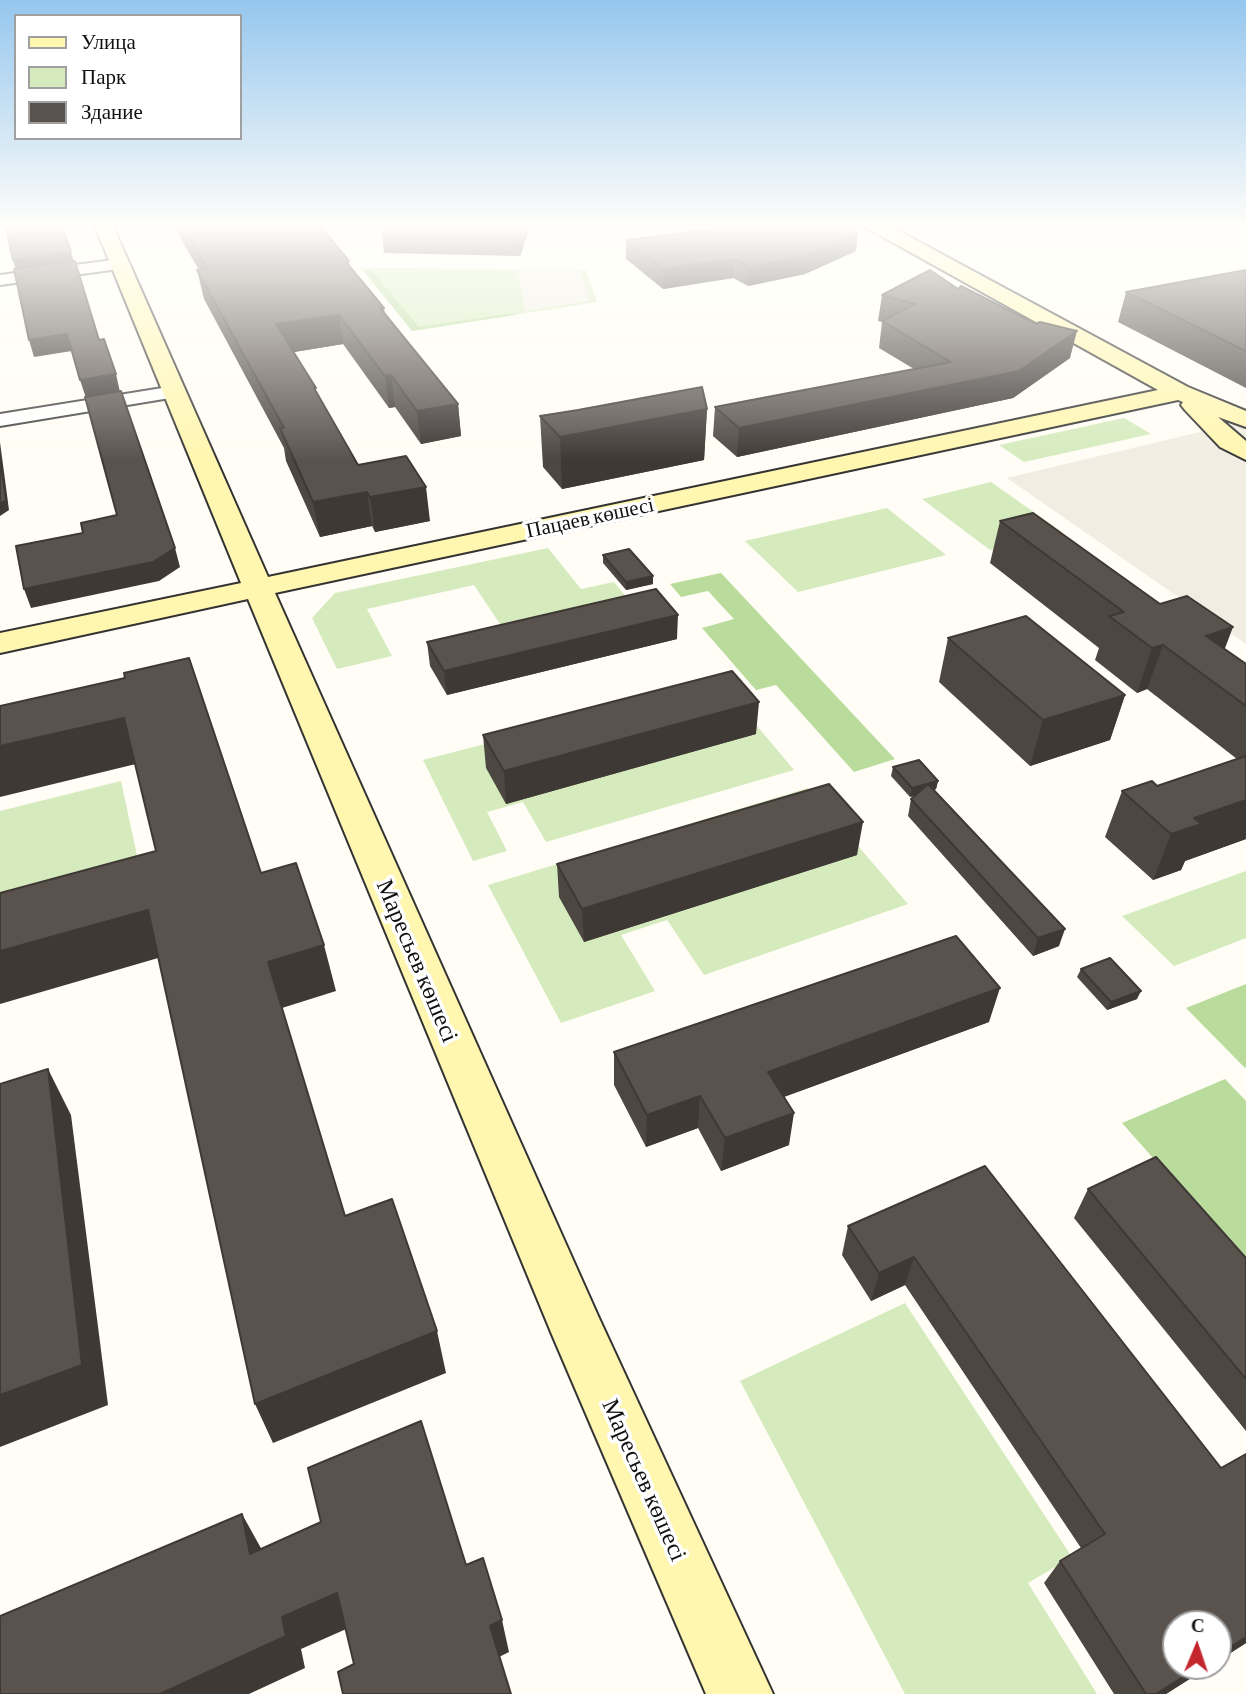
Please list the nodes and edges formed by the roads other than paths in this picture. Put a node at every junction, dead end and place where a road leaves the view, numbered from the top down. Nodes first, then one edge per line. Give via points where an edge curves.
1 (137, 303) edge
2 (1017, 303) edge
3 (175, 392) junction
4 (1180, 392) junction
5 (0, 420) edge
6 (1246, 420) edge
7 (1246, 452) edge
8 (259, 586) junction
9 (0, 643) edge
10 (740, 1694) edge

1 - 3 main road, Маресьев көшесі
2 - 4 main road
3 - 5 street
3 - 8 main road, Маресьев көшесі
4 - 6 main road
4 - 7 main road via 1229,442
4 - 8 main road, Пацаев көшесі
8 - 9 main road, Пацаев көшесі
8 - 10 main road, Маресьев көшесі via 553,1274

